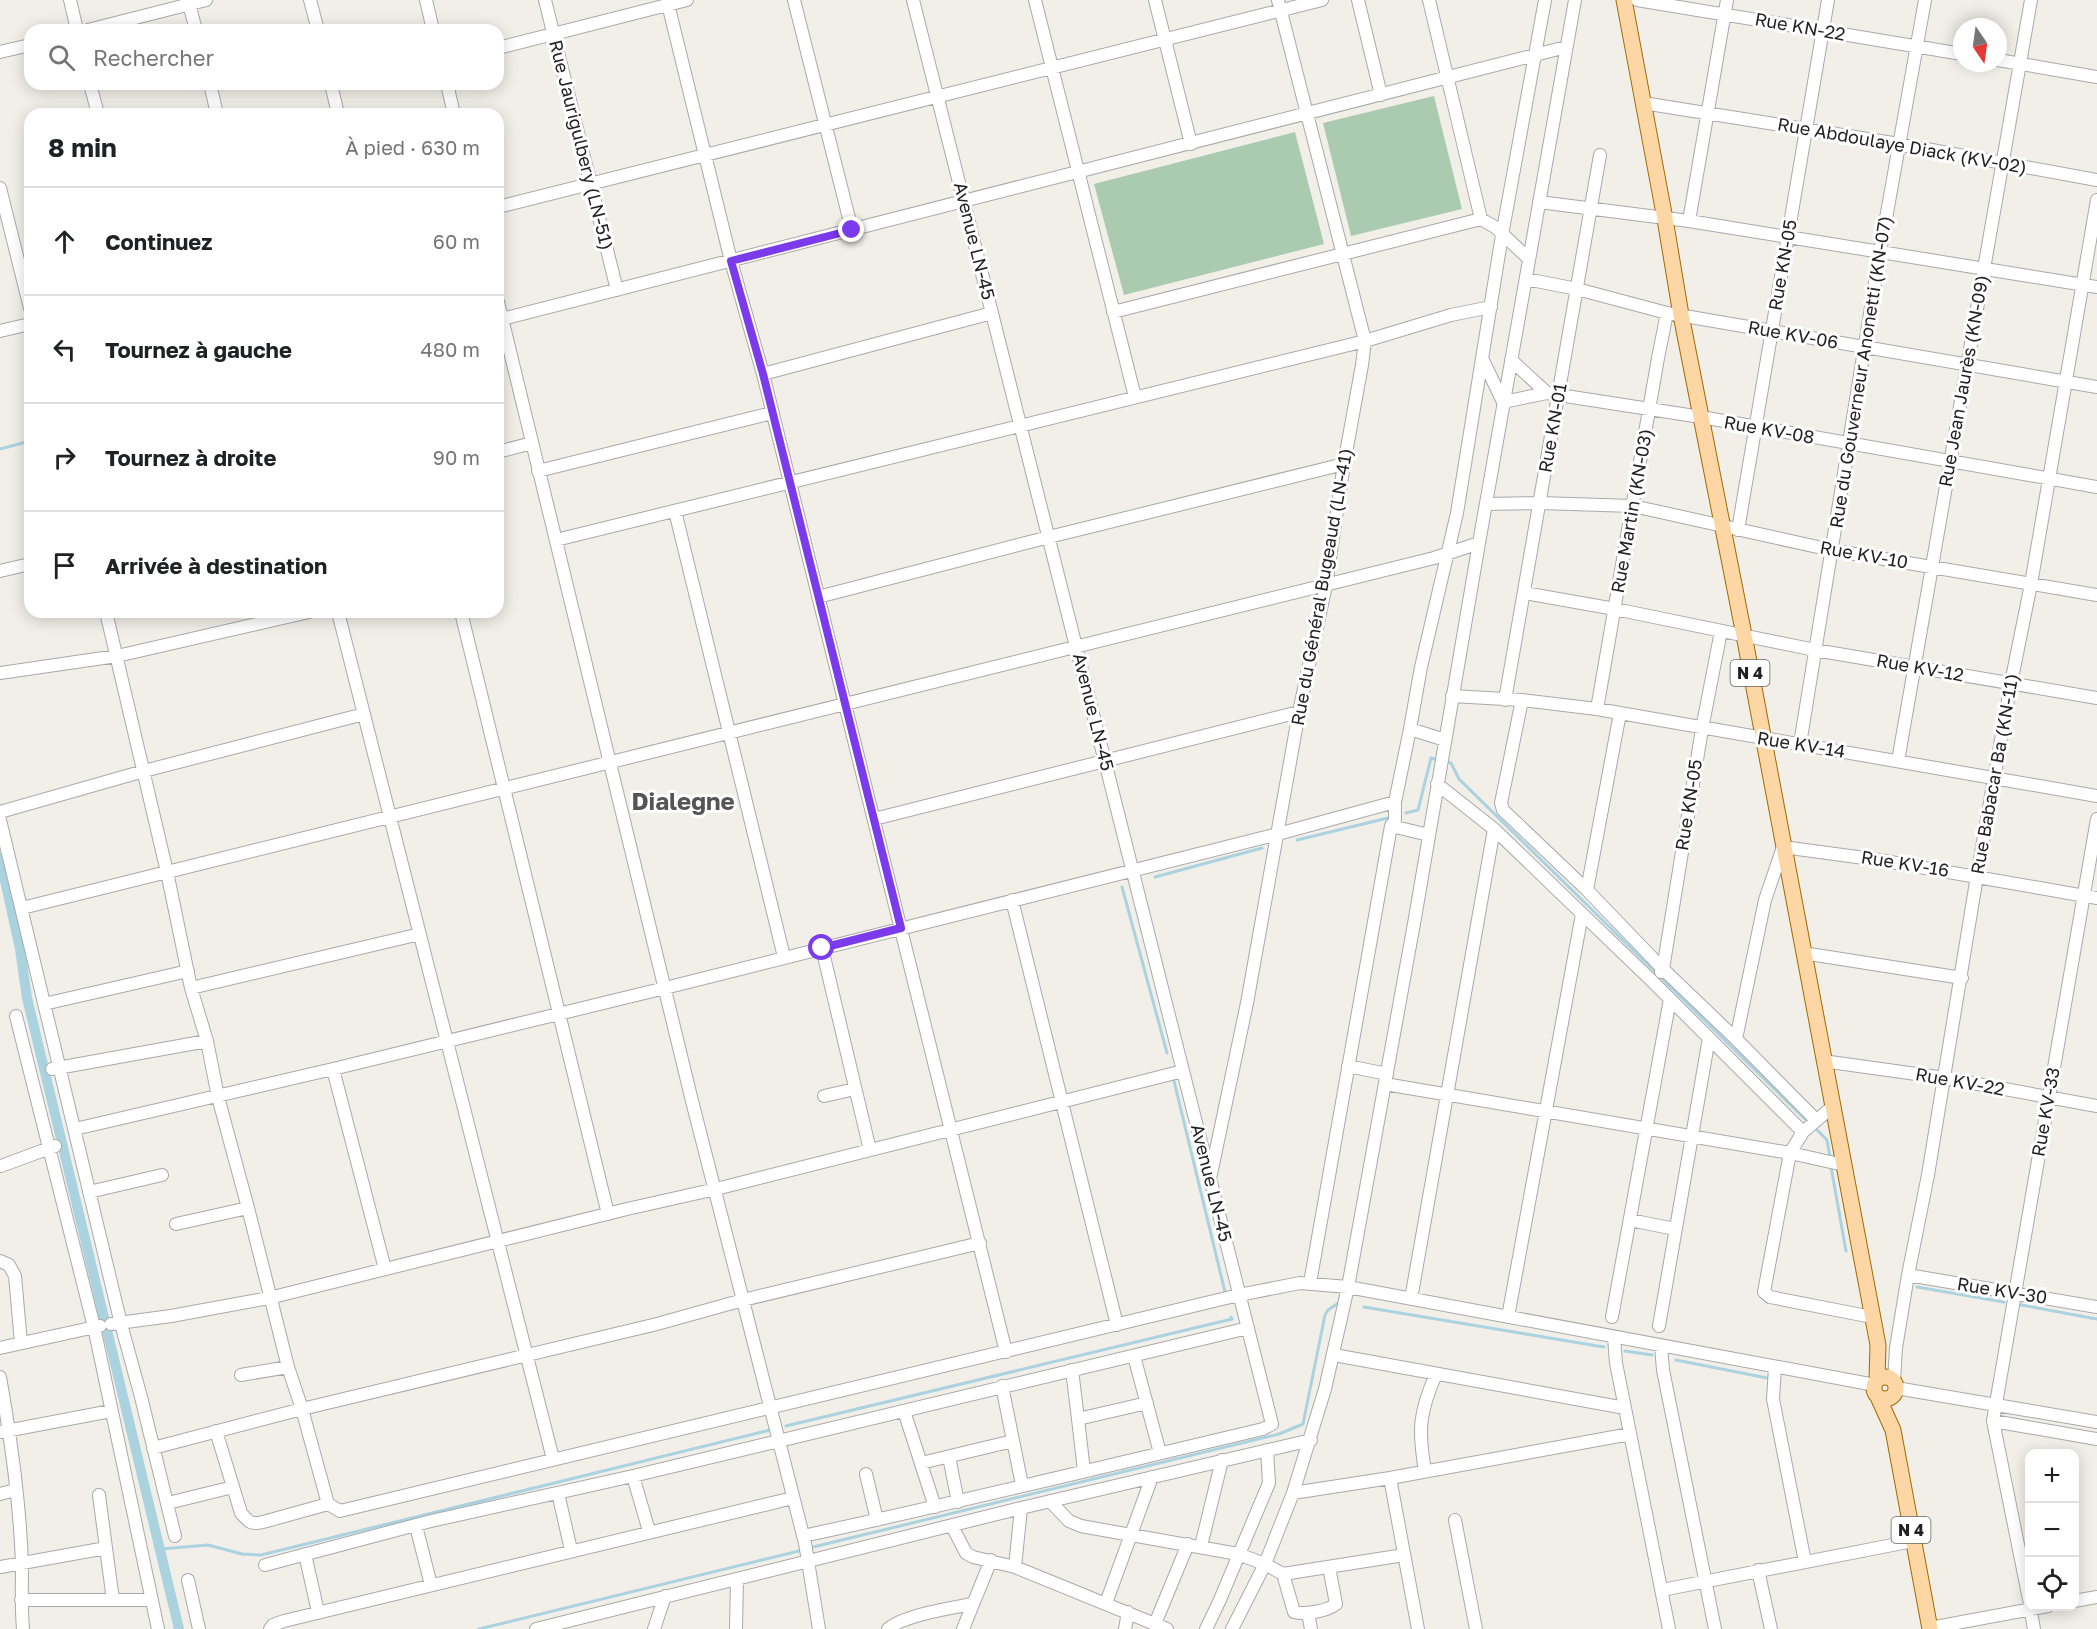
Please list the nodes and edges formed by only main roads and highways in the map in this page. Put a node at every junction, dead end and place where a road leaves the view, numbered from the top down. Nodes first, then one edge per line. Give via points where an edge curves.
1 (1624, 0) edge
2 (1930, 1628) edge

1 - 2 main road, N 4 via 1665,219 1674,314 1701,417 1744,635 1832,1107 1836,1164 1887,1383

